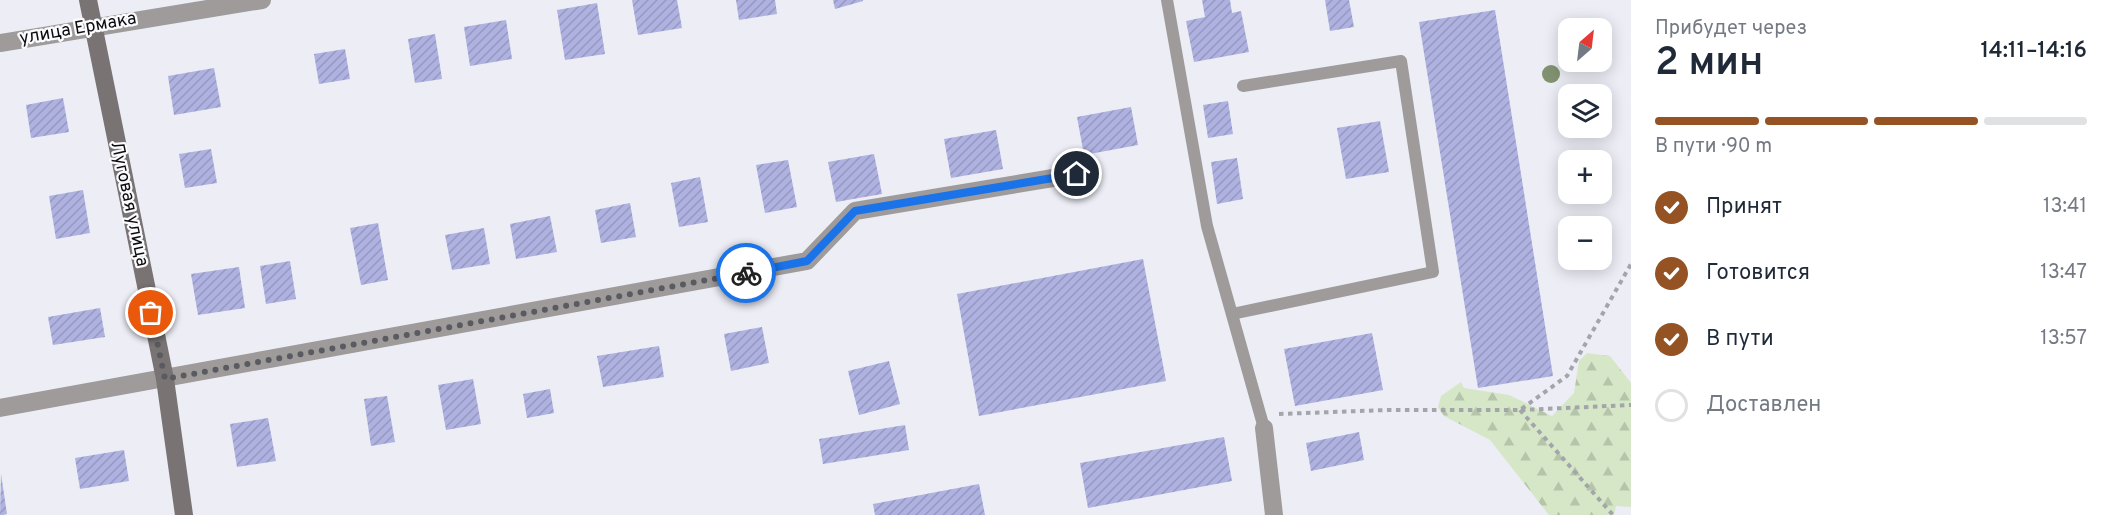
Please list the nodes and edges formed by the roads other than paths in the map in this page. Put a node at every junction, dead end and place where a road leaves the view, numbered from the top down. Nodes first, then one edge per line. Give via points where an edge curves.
1 (88, 0) edge
2 (262, 0) edge
3 (1167, 0) edge
4 (93, 26) junction
5 (0, 42) edge
6 (1243, 86) dead end
7 (1077, 174) dead end
8 (1232, 314) junction
9 (165, 379) junction
10 (0, 408) edge
11 (1262, 421) joint
12 (184, 515) edge
13 (1274, 515) edge

1 - 4 street, Луговая улица
2 - 4 street, улица Ермака
3 - 8 lane via 1207,226
4 - 5 street, улица Ермака
4 - 9 street, Луговая улица
6 - 8 lane via 1401,61 1433,272
7 - 9 street via 855,211 807,261
8 - 11 lane
9 - 10 street
9 - 12 street, Луговая улица
11 - 13 street

